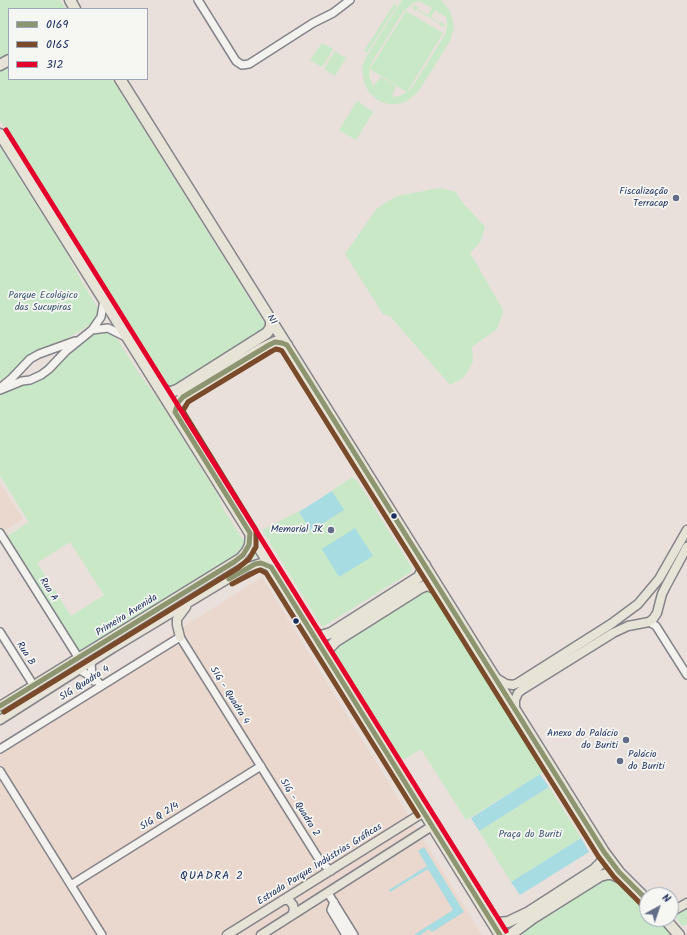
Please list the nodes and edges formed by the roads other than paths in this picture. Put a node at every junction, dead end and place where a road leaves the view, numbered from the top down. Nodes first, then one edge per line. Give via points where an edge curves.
1 (198, 0) edge
2 (350, 0) edge
3 (121, 80) edge
4 (0, 134) edge
5 (104, 299) junction
6 (271, 320) junction
7 (92, 330) junction
8 (82, 338) junction
9 (127, 338) junction
10 (287, 345) junction
11 (51, 350) junction
12 (56, 362) junction
13 (21, 369) junction
14 (30, 380) junction
15 (158, 386) junction
16 (0, 389) edge
17 (175, 412) junction
18 (687, 530) edge
19 (0, 533) edge
20 (250, 533) junction
21 (687, 547) edge
22 (425, 565) junction
23 (271, 567) junction
24 (440, 590) junction
25 (191, 601) junction
26 (638, 604) junction
27 (647, 622) junction
28 (0, 632) edge
29 (312, 632) junction
30 (180, 637) junction
31 (108, 640) junction
32 (113, 648) junction
33 (327, 656) junction
34 (78, 657) junction
35 (91, 663) junction
36 (80, 670) junction
37 (50, 675) junction
38 (687, 675) edge
39 (496, 678) junction
40 (55, 685) junction
41 (97, 685) junction
42 (34, 686) junction
43 (0, 706) edge
44 (515, 709) junction
45 (0, 720) edge
46 (0, 749) edge
47 (261, 766) junction
48 (0, 771) edge
49 (424, 812) junction
50 (432, 826) junction
51 (604, 852) junction
52 (327, 873) junction
53 (629, 882) junction
54 (70, 885) junction
55 (328, 892) junction
56 (639, 892) edge
57 (283, 900) junction
58 (334, 902) junction
59 (687, 903) edge
60 (679, 909) edge
61 (292, 915) junction
62 (492, 921) junction
63 (102, 935) edge
64 (227, 935) edge
65 (261, 935) edge
66 (346, 935) edge
67 (354, 935) edge
68 (500, 935) edge
69 (510, 935) edge

1 - 2 street via 236,61 242,65 249,64
3 - 6 highway, N1
4 - 5 highway
5 - 7 street via 101,317
5 - 9 highway
6 - 10 highway, N1
6 - 15 highway via 271,327 267,333 178,390 168,392
7 - 8 street
7 - 9 street via 108,328
8 - 11 street
8 - 12 street
9 - 15 highway
10 - 17 highway via 275,342 261,349 183,397
10 - 22 highway, N1
11 - 12 street via 55,352
11 - 13 street via 30,359
12 - 14 street via 41,375
13 - 14 street via 24,377
13 - 16 street
14 - 16 street
15 - 17 highway
17 - 20 highway
18 - 26 main road via 659,579
19 - 34 street, Rua A
20 - 23 highway
20 - 31 main road, Primeira Avenida via 249,545 240,558
21 - 27 main road via 666,586 656,617
22 - 24 highway, N1
22 - 29 highway via 419,577 331,633 321,636
23 - 25 main road, Primeira Avenida via 261,563 250,566
23 - 29 highway
24 - 33 highway via 427,585 420,588 336,641 329,648
24 - 39 highway, N1
25 - 30 main road via 177,619
25 - 32 main road, Primeira Avenida
26 - 27 main road via 635,608 636,618
26 - 39 main road via 518,683 506,684
27 - 38 street via 656,626
27 - 44 main road via 628,626 613,633 523,689 515,700
28 - 42 street, Rua B
29 - 33 highway
30 - 41 street, SIG Quadra 4
30 - 47 street, SIG - Quadra 4
31 - 32 main road via 113,642
31 - 34 main road, Primeira Avenida
32 - 35 main road, Primeira Avenida
33 - 49 highway
34 - 37 main road, Primeira Avenida
35 - 36 main road, Primeira Avenida
35 - 41 street via 92,675
36 - 40 main road, Primeira Avenida
36 - 41 street via 90,676
37 - 40 main road via 50,682
37 - 42 main road, Primeira Avenida
39 - 44 highway, N1
40 - 45 main road, Primeira Avenida
41 - 46 street, SIG Quadra 4 via 89,693
42 - 43 main road, Primeira Avenida
44 - 51 highway, N1
47 - 52 street, SIG - Quadra 2
47 - 54 street, SIG Q 2/4
48 - 54 street
49 - 50 highway
49 - 52 main road, Estrada Parque Indústrias Gráficas
50 - 55 main road
50 - 62 highway
51 - 53 highway, N1
51 - 62 highway via 602,862 594,870 529,912 508,922
52 - 57 main road, Estrada Parque Indústrias Gráficas
53 - 56 highway, N1
53 - 69 highway via 612,874 600,876
54 - 63 street
55 - 58 street
55 - 61 main road
57 - 61 main road via 289,900 294,905
57 - 64 main road, Estrada Parque Indústrias Gráficas
58 - 66 street via 331,910
58 - 67 street
59 - 60 main road
61 - 65 main road
62 - 68 highway

